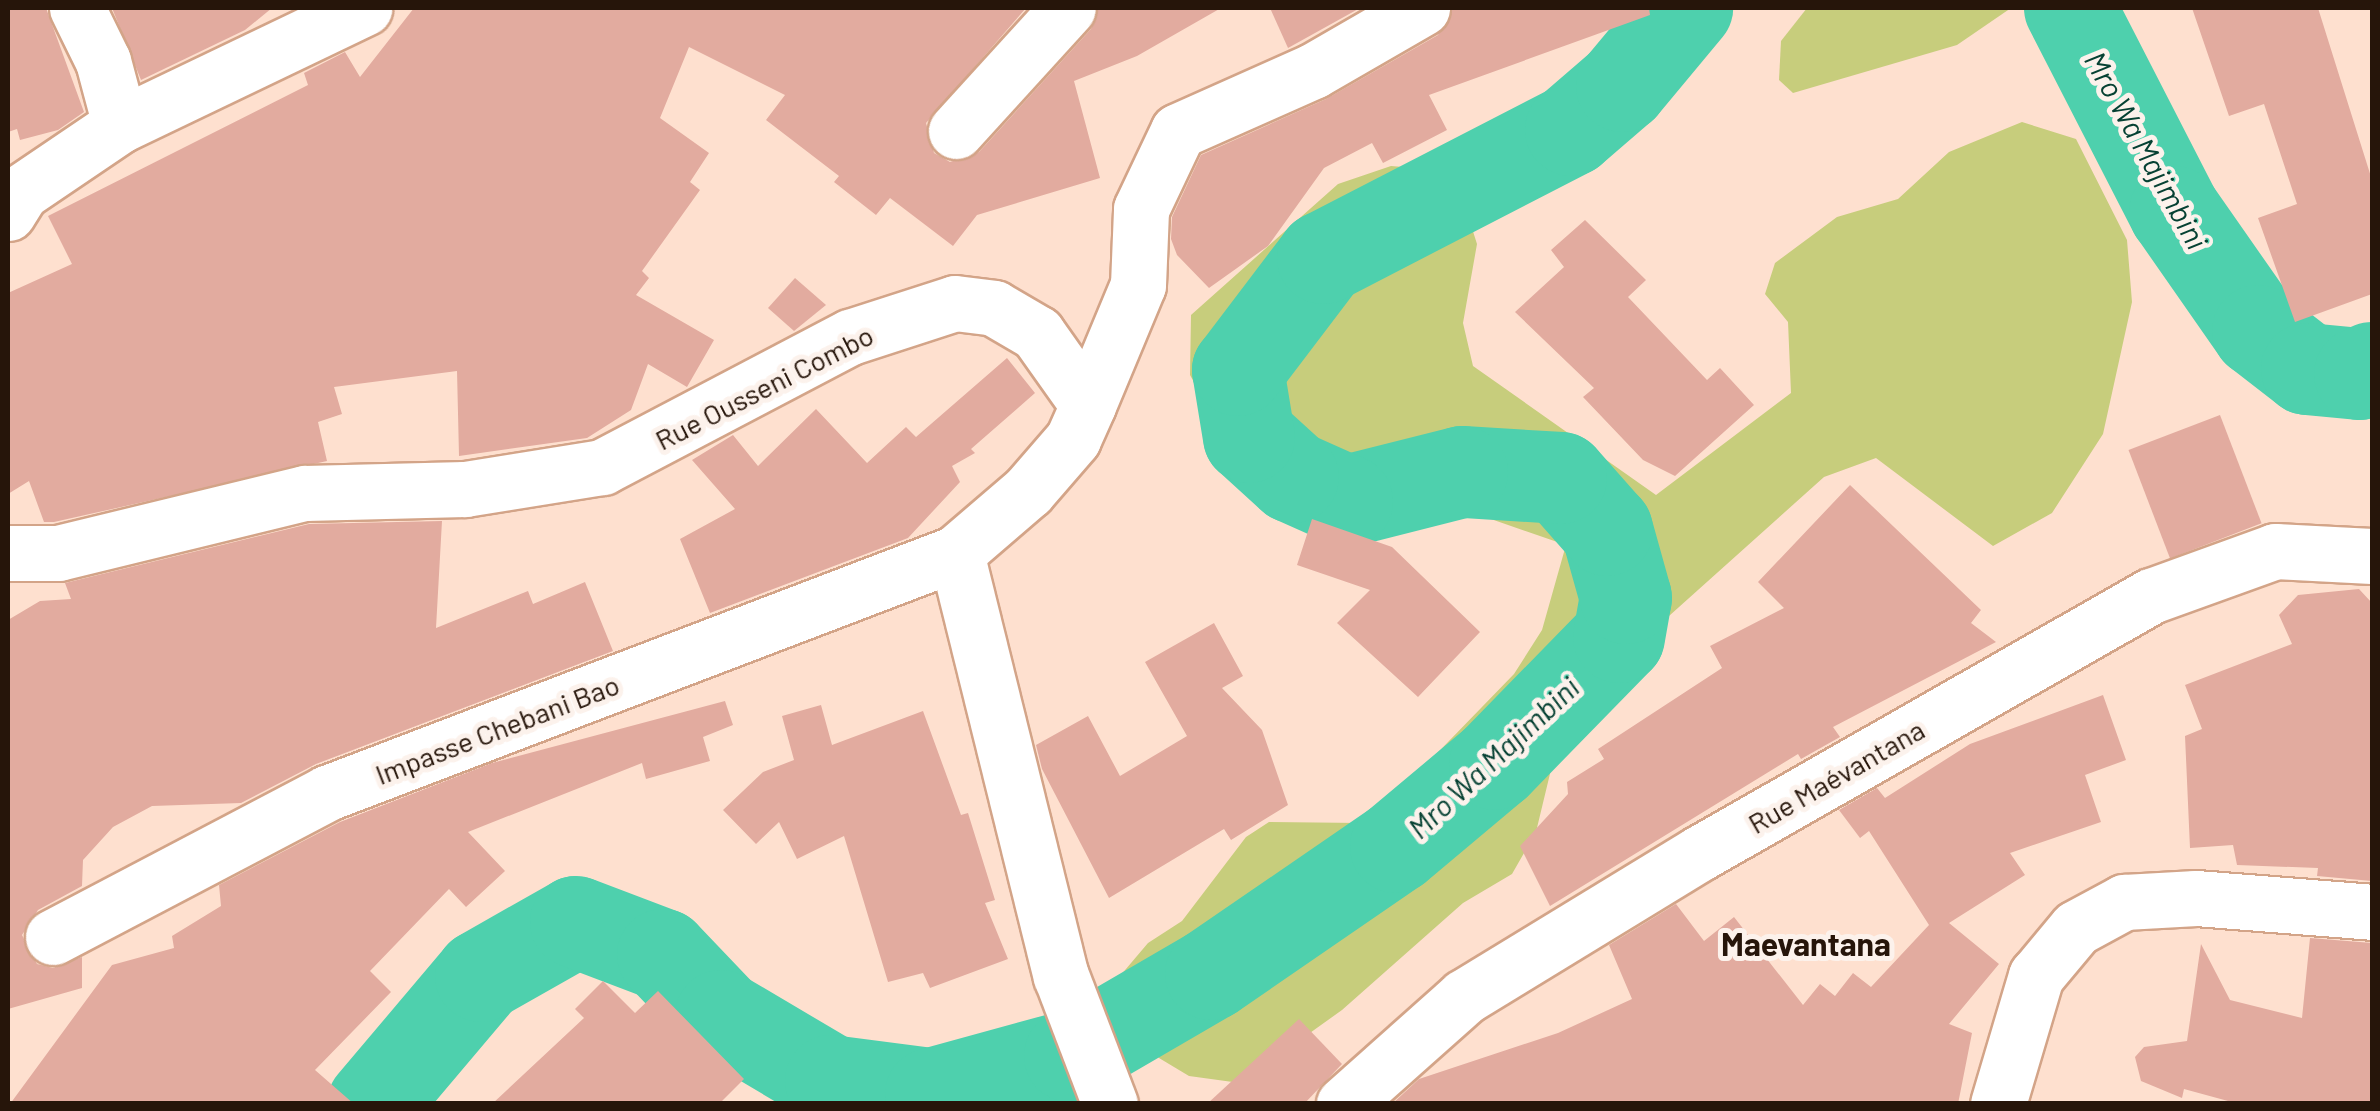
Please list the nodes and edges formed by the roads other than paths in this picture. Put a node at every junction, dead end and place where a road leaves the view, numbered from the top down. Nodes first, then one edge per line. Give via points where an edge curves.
1 (77, 8) edge
2 (364, 8) edge
3 (1068, 8) edge
4 (1422, 8) edge
5 (120, 126) junction
6 (956, 130) dead end
7 (12, 199) edge
8 (1088, 405) junction
9 (8, 552) edge
10 (956, 553) junction
11 (2372, 556) edge
12 (2372, 912) edge
13 (53, 937) dead end
14 (1104, 1092) edge
15 (1344, 1104) edge
16 (1998, 1104) edge

1 - 5 street via 103,62
2 - 5 street
3 - 6 street
4 - 8 street via 1313,71 1178,131 1141,208 1138,285
5 - 7 street
8 - 9 street, Rue Ousseni Combo via 1037,333 994,308 955,303 850,337 602,467 465,489 305,492 58,553
8 - 10 street via 1074,439 1028,491
10 - 13 street, Impasse Chebani Bao via 326,793
10 - 14 street via 1061,976
11 - 15 street, Rue Maévantana via 2274,551 2151,596 1700,853 1464,997
12 - 16 street via 2196,898 2124,902 2076,928 2036,976

